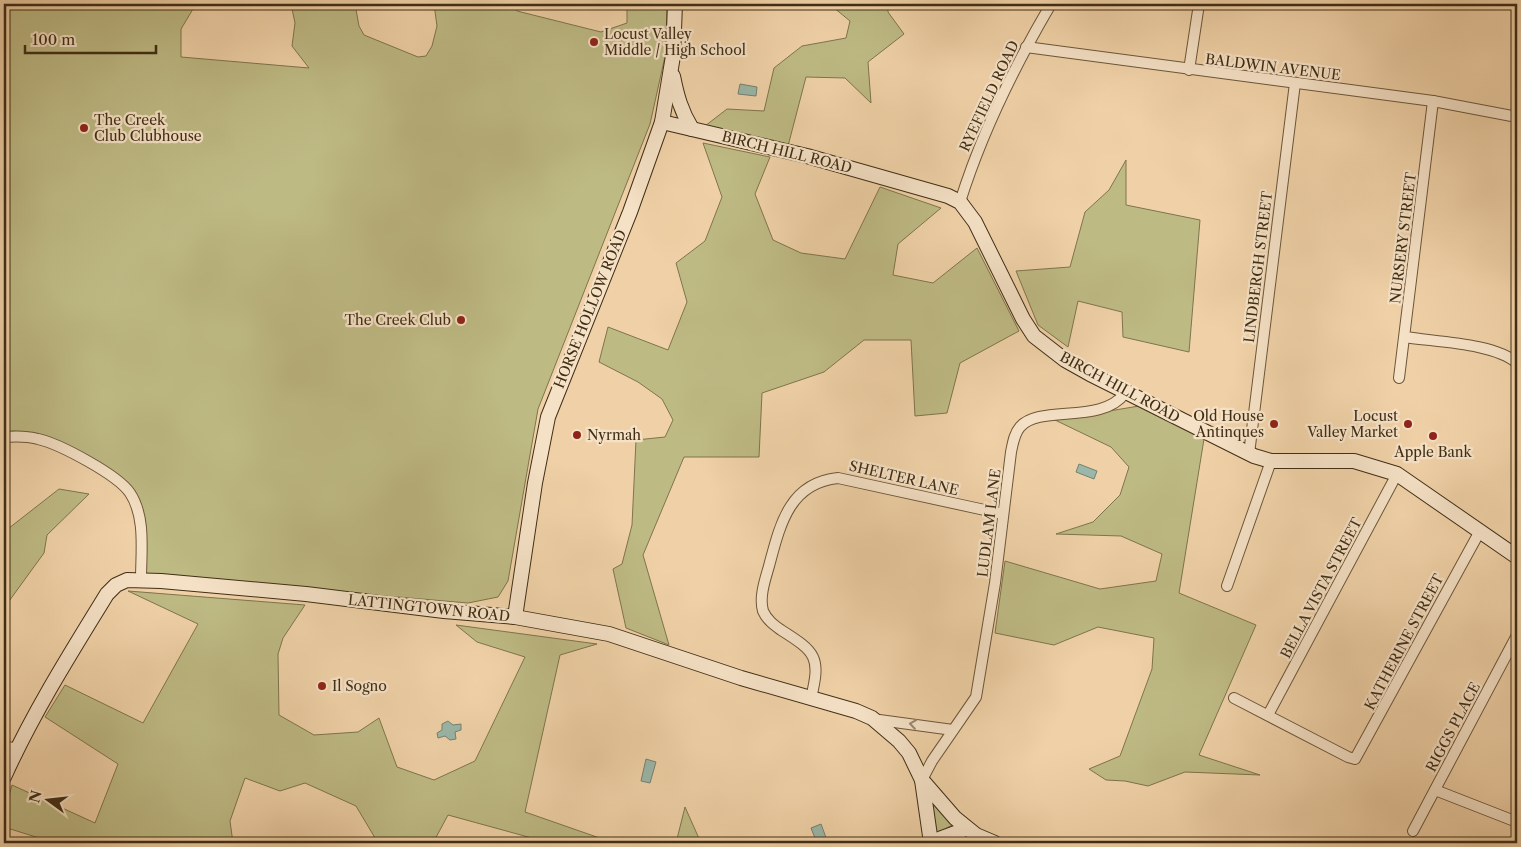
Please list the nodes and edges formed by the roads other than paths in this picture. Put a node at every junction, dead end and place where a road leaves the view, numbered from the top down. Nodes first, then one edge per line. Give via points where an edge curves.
1 (675, 4) edge
2 (1051, 4) edge
3 (1198, 4) edge
4 (1026, 47) junction
5 (671, 65) junction
6 (1188, 70) junction
7 (1295, 83) junction
8 (1433, 101) junction
9 (1517, 117) edge
10 (662, 122) junction
11 (692, 129) junction
12 (960, 202) junction
13 (1405, 337) junction
14 (1517, 362) edge
15 (1399, 378) dead end
16 (1125, 393) junction
17 (4, 437) edge
18 (1248, 454) junction
19 (1271, 461) junction
20 (1397, 474) junction
21 (1003, 514) junction
22 (1480, 531) junction
23 (1517, 557) edge
24 (141, 580) junction
25 (1227, 586) dead end
26 (515, 618) junction
27 (1517, 635) edge
28 (810, 698) junction
29 (1234, 698) dead end
30 (1268, 715) junction
31 (872, 718) junction
32 (953, 730) junction
33 (10, 747) edge
34 (4, 777) edge
35 (922, 780) junction
36 (1435, 790) junction
37 (1517, 822) edge
38 (966, 828) junction
39 (1413, 831) dead end
40 (931, 843) edge
41 (935, 843) edge
42 (995, 843) edge

1 - 5 street, HORSE HOLLOW ROAD
2 - 4 street, RYEFIELD ROAD
3 - 6 street
4 - 6 street, BALDWIN AVENUE
4 - 12 street, RYEFIELD ROAD via 996,106
5 - 10 street, HORSE HOLLOW ROAD
5 - 11 street via 678,100
6 - 7 street, BALDWIN AVENUE
7 - 8 street, BALDWIN AVENUE
7 - 18 street, LINDBERGH STREET
8 - 9 street, BALDWIN AVENUE
8 - 13 street, NURSERY STREET
10 - 11 street, BIRCH HILL ROAD
10 - 26 street, HORSE HOLLOW ROAD via 630,212 548,417
11 - 12 street, BIRCH HILL ROAD via 936,191
12 - 16 street, BIRCH HILL ROAD via 975,222 1034,336 1065,360
13 - 14 street via 1491,349 1505,353
13 - 15 street, NURSERY STREET
16 - 18 street, BIRCH HILL ROAD
16 - 21 street, LUDLAM LANE via 1114,405 1102,409 1032,419 1021,425 1011,452
17 - 24 street via 39,439 70,452 121,483 137,509 142,533
18 - 19 street, BIRCH HILL ROAD
19 - 20 street, BIRCH HILL ROAD via 1354,461
19 - 25 street
20 - 22 street, BIRCH HILL ROAD
20 - 30 street, BELLA VISTA STREET
21 - 28 street, SHELTER LANE via 838,478 816,482 802,492 779,528 761,602 769,621 798,641 813,657 816,675
21 - 32 street, LUDLAM LANE via 980,683 971,708
22 - 23 street, BIRCH HILL ROAD
22 - 30 street, KATHERINE STREET via 1358,757 1348,758
24 - 26 street, LATTINGTOWN ROAD via 306,594
24 - 33 street, LATTINGTOWN ROAD via 123,582 107,594
26 - 28 street, LATTINGTOWN ROAD via 609,634
27 - 36 street, RIGGS PLACE
28 - 31 street, LATTINGTOWN ROAD
29 - 30 street
32 -> 31 street
31 - 35 street, LATTINGTOWN ROAD via 909,753
32 - 35 street, LUDLAM LANE
33 - 34 street, LATTINGTOWN ROAD
35 - 38 street
35 - 40 street
36 - 37 street
36 - 39 street, RIGGS PLACE
38 - 41 street via 939,838
38 - 42 street

